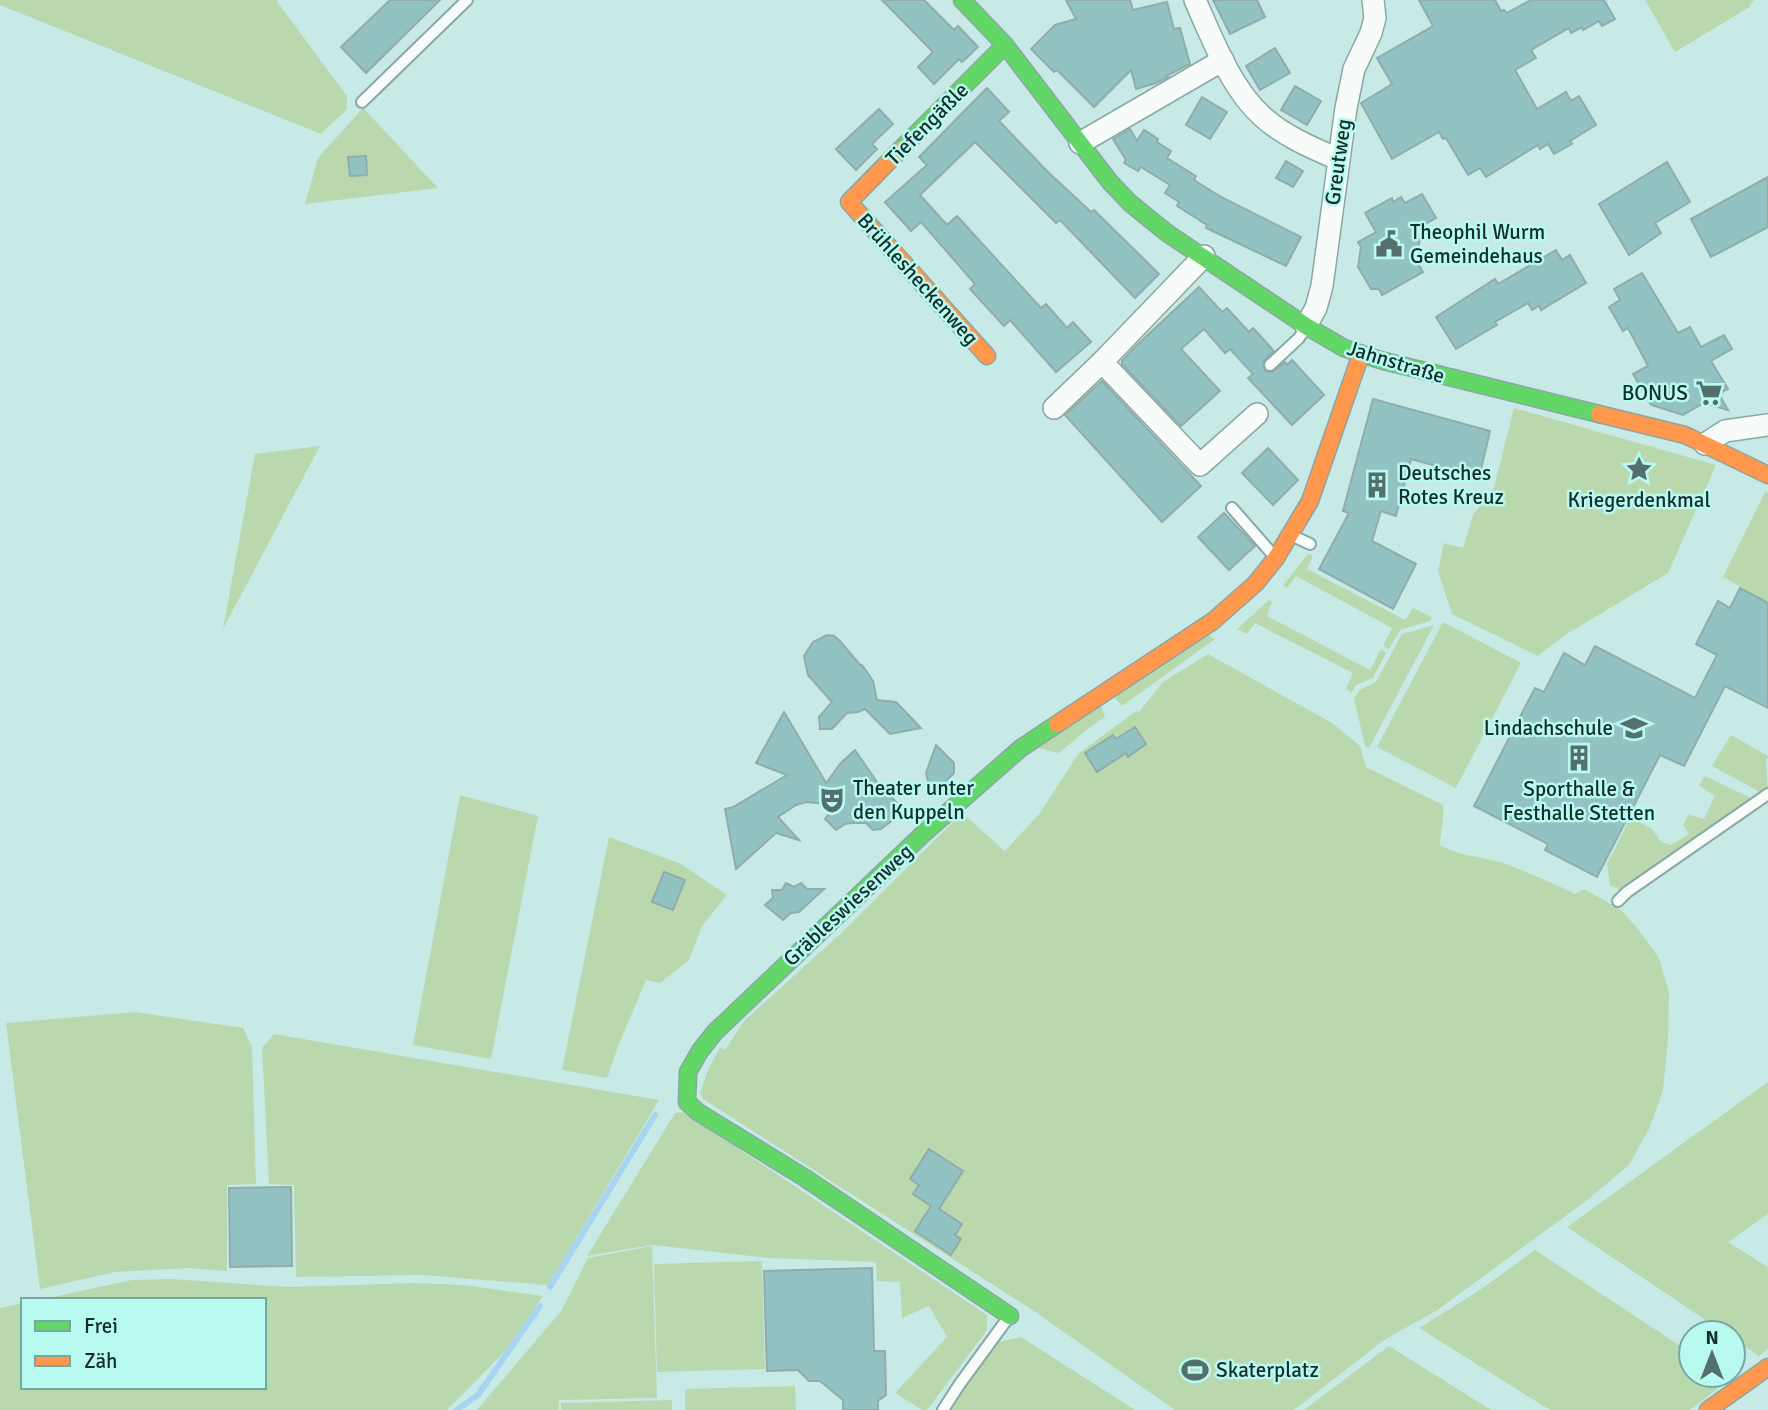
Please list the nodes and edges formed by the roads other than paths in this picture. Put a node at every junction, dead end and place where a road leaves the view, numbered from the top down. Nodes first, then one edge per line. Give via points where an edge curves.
1 (467, 0) edge
2 (962, 0) edge
3 (1195, 0) edge
4 (1373, 0) edge
5 (1005, 45) junction
6 (1223, 60) junction
7 (362, 102) dead end
8 (1080, 143) junction
9 (1338, 159) junction
10 (849, 202) joint
11 (1204, 256) junction
12 (1306, 326) junction
13 (1361, 354) junction
14 (987, 356) dead end
15 (1102, 362) junction
16 (1270, 365) dead end
17 (1054, 408) dead end
18 (1257, 414) dead end
19 (1768, 425) edge
20 (1705, 444) junction
21 (1768, 475) edge
22 (1232, 508) dead end
23 (1291, 534) junction
24 (1310, 544) dead end
25 (1276, 558) junction
26 (1768, 794) edge
27 (1618, 901) dead end
28 (1010, 1316) joint
29 (1768, 1367) edge
30 (1731, 1393) junction
31 (943, 1410) edge
32 (1708, 1410) edge
33 (1744, 1410) edge

1 - 7 lane
2 - 5 street, Jahnstraße
3 - 6 street
4 - 9 street, Greutweg via 1375,18 1354,69
5 - 8 street, Jahnstraße
5 - 10 street, Tiefengäßle
6 - 8 street
6 - 9 street via 1262,116 1308,147
8 - 11 street, Jahnstraße via 1130,203
9 - 12 street, Greutweg via 1322,286
10 - 14 street, Brühlesheckenweg
11 - 12 street, Jahnstraße
11 - 15 street
12 - 13 street, Jahnstraße
12 - 16 lane
13 - 20 street, Jahnstraße via 1637,422
13 - 23 street, Gräbleswiesenweg via 1318,481
15 - 17 street
15 - 18 street via 1200,465
19 - 20 street via 1725,431
20 - 21 street, Jahnstraße
22 - 25 lane
23 - 24 lane
23 - 25 street, Gräbleswiesenweg
25 - 28 street, Gräbleswiesenweg via 1256,583 1213,621 1021,748 985,778 715,1032 688,1072 687,1102 698,1112
26 - 27 lane
28 - 31 lane
29 - 30 street
30 - 32 street
30 - 33 street

